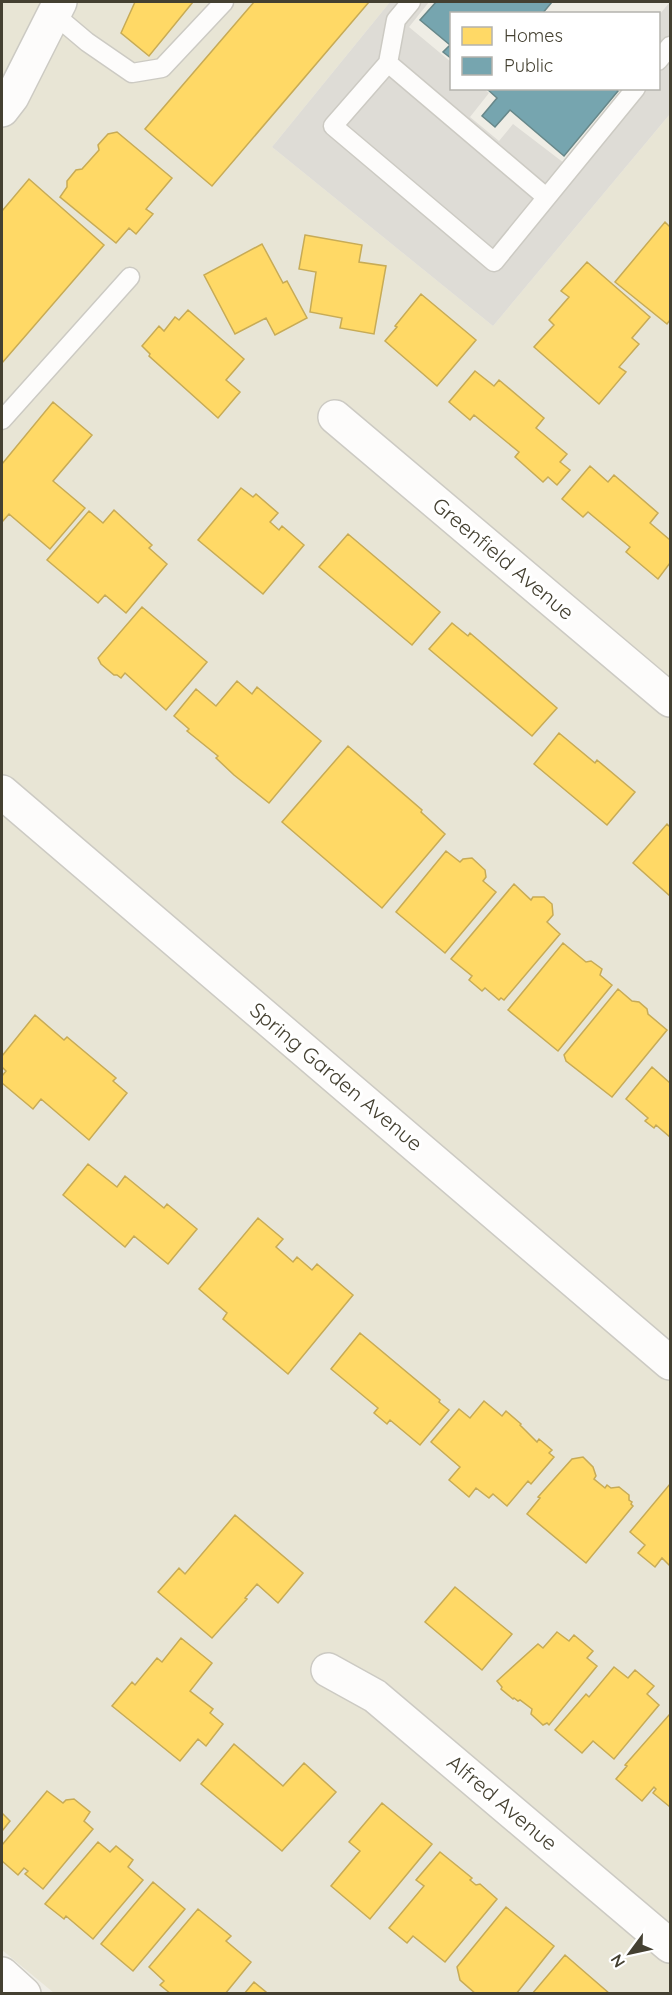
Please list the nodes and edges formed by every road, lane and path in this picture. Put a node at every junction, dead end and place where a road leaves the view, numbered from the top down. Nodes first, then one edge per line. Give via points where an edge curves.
1 (224, 2) edge
2 (411, 2) edge
3 (58, 8) edge
4 (670, 46) edge
5 (660, 58) edge
6 (388, 63) junction
7 (634, 90) edge
8 (5, 98) edge
9 (546, 197) junction
10 (130, 277) dead end
11 (335, 417) dead end
12 (2, 420) edge
13 (670, 700) edge
14 (2, 792) edge
15 (670, 1363) edge
16 (328, 1670) dead end
17 (670, 1946) edge
18 (2, 1974) edge
19 (24, 1994) edge

1 - 3 lane via 162,68 132,72 87,42
2 - 6 lane via 396,20
3 - 8 street
4 - 5 lane
6 - 9 lane
6 - 9 lane via 333,126 494,262
7 - 9 lane
10 - 12 lane
11 - 13 street, Greenfield Avenue
14 - 15 street, Spring Garden Avenue
16 - 17 street, Alfred Avenue via 375,1696
18 - 19 street

